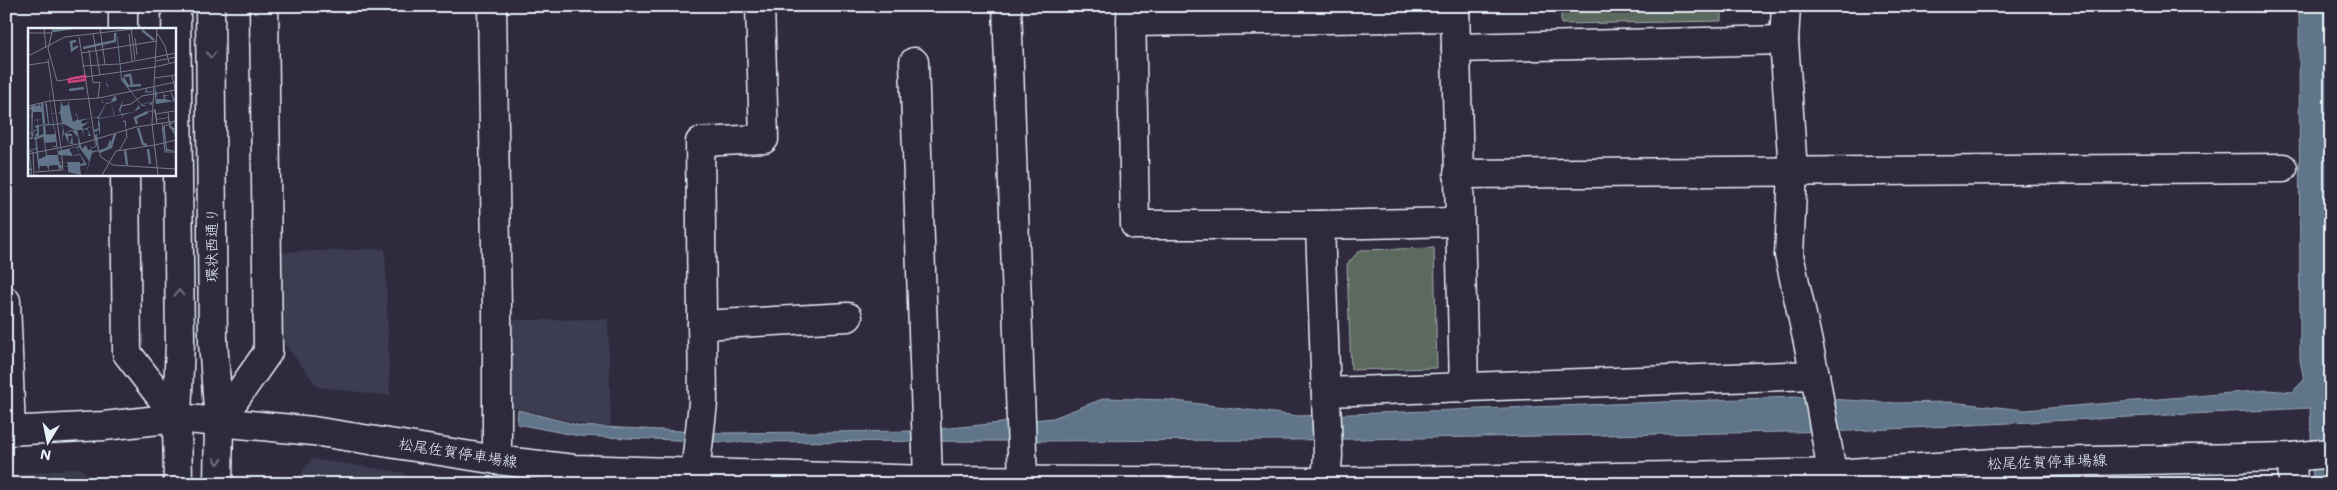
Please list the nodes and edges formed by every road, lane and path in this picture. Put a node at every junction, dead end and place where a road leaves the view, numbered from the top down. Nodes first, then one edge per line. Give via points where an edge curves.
1 (123, 6) edge
2 (176, 6) edge
3 (210, 6) edge
4 (264, 6) edge
5 (492, 6) edge
6 (760, 6) edge
7 (1007, 6) edge
8 (1786, 6) edge
9 (1801, 6) edge
10 (1455, 12) edge
11 (1131, 14) edge
12 (123, 28) edge
13 (1784, 40) junction
14 (1456, 48) junction
15 (914, 62) dead end
16 (2283, 168) dead end
17 (1792, 171) junction
18 (1458, 174) junction
19 (125, 175) edge
20 (1459, 222) junction
21 (1320, 225) junction
22 (6, 301) edge
23 (848, 317) dead end
24 (702, 325) junction
25 (1816, 384) junction
26 (1464, 388) junction
27 (1326, 400) junction
28 (177, 418) junction
29 (219, 422) junction
30 (9, 431) edge
31 (2331, 453) edge
32 (2292, 457) junction
33 (497, 460) junction
34 (695, 473) junction
35 (1995, 473) edge
36 (1843, 476) edge
37 (1689, 479) edge
38 (928, 480) junction
39 (1023, 481) junction
40 (1326, 482) junction
41 (178, 484) edge
42 (218, 484) edge
43 (2293, 484) edge

1 - 12 main road
28 -> 2 main road via 180,342
3 -> 29 main road, 環状西通り via 213,342
4 - 29 main road via 268,352
5 - 33 main road
6 - 24 main road via 764,139 700,142
7 - 39 main road
8 - 9 main road
8 - 13 main road
10 - 11 main road
10 - 14 main road
11 - 21 main road via 1135,225
13 - 14 main road
13 - 17 main road
14 - 18 main road
15 - 38 main road
16 - 17 main road
17 - 18 main road
17 - 25 main road via 1789,255
18 - 20 main road
19 - 28 main road via 127,353
20 - 21 main road
20 - 26 main road
21 - 27 main road
22 - 30 main road
23 - 24 main road
24 - 34 main road via 703,404
25 - 26 main road
25 - 36 main road via 1826,436
26 - 27 main road
27 - 40 main road
28 - 29 main road, 松尾佐賀停車場線
28 - 30 main road, 松尾佐賀停車場線
28 - 41 main road
29 - 33 main road, 松尾佐賀停車場線 via 313,431
29 -> 42 main road, 環状西通り
31 - 32 main road, 松尾佐賀停車場線
32 - 35 main road, 松尾佐賀停車場線
32 - 43 main road
33 - 34 main road, 松尾佐賀停車場線 via 574,469
34 - 38 main road, 松尾佐賀停車場線
35 - 36 main road, 松尾佐賀停車場線
36 - 37 main road, 松尾佐賀停車場線
37 - 40 main road, 松尾佐賀停車場線
38 - 39 main road, 松尾佐賀停車場線
39 - 40 main road, 松尾佐賀停車場線

